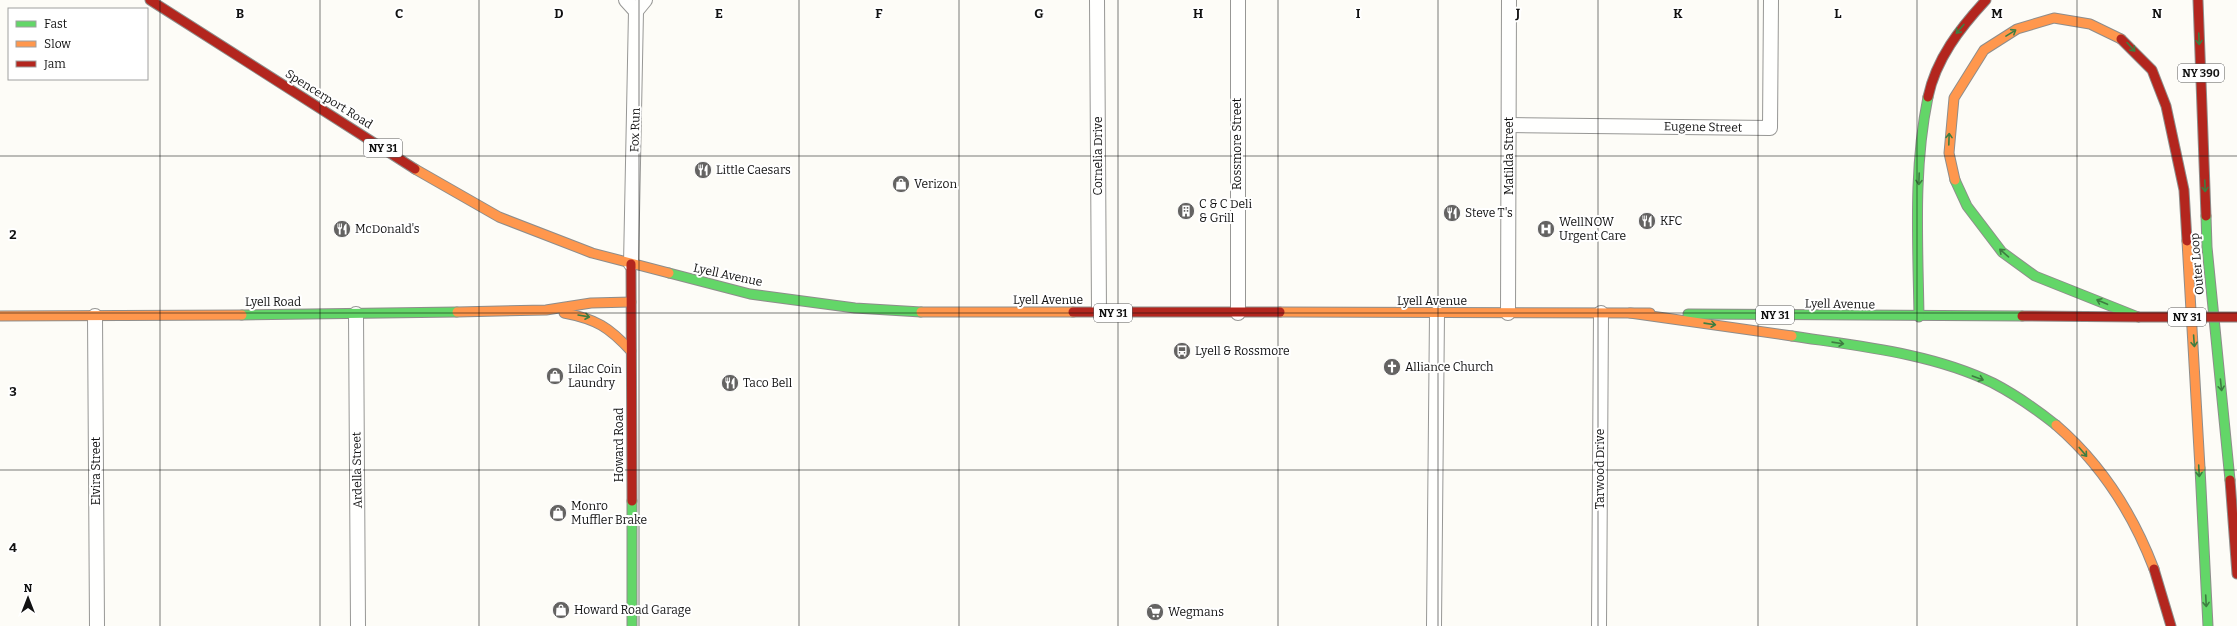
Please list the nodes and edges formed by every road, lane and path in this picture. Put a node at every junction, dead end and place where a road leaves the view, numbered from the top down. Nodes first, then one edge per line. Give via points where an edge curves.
1 (150, 0) edge
2 (626, 0) edge
3 (1097, 0) edge
4 (1238, 0) edge
5 (1509, 0) edge
6 (1771, 0) edge
7 (1986, 0) edge
8 (2198, 0) edge
9 (641, 5) edge
10 (1509, 125) junction
11 (2204, 146) junction
12 (2184, 190) junction
13 (631, 264) junction
14 (630, 302) junction
15 (546, 310) junction
16 (1099, 312) junction
17 (1238, 313) junction
18 (1437, 313) junction
19 (1508, 313) junction
20 (1601, 313) junction
21 (1630, 313) junction
22 (356, 314) junction
23 (0, 316) edge
24 (95, 316) junction
25 (1920, 317) junction
26 (2138, 317) junction
27 (2237, 317) edge
28 (630, 351) junction
29 (2237, 574) edge
30 (97, 626) edge
31 (358, 626) edge
32 (632, 626) edge
33 (1434, 626) edge
34 (1599, 626) edge
35 (2171, 626) edge
36 (2208, 626) edge

1 - 13 main road, Spencerport Road / NY 31 via 435,182 499,217 584,251
2 - 9 street
3 - 16 street, Cornelia Drive
4 - 17 street, Rossmore Street
5 - 10 street, Matilda Street
6 - 10 street, Eugene Street via 1770,128
7 -> 25 main road via 1957,33 1938,66 1929,94 1920,156
8 -> 11 main road, Outer Loop / NY 390
9 - 13 street, Fox Run
10 - 19 street, Matilda Street
11 - 12 main road
11 -> 29 main road, Outer Loop / NY 390 via 2207,247
26 -> 12 main road via 2035,276 2002,252 1967,206 1956,182 1949,153 1954,98 1984,50 2017,29 2054,18 2090,24 2125,41 2152,70 2166,106
12 -> 36 main road
13 - 14 main road, Howard Road
13 - 16 main road, Lyell Avenue / NY 31 via 750,294 855,308 938,312
14 - 15 main road, Lyell Road via 591,303
14 - 28 main road, Howard Road
15 - 22 main road, Lyell Road
15 -> 28 main road, Lyell Road via 593,318 610,328
16 - 17 main road, Lyell Avenue / NY 31
17 - 18 main road, Lyell Avenue / NY 31
18 - 19 main road, Lyell Avenue / NY 31
18 - 33 street
19 - 20 main road, Lyell Avenue / NY 31
20 - 21 main road, Lyell Avenue / NY 31
20 - 34 street, Tarwood Drive
21 - 25 main road, Lyell Avenue / NY 31
21 -> 35 main road via 1888,352 1951,368 1992,384 2023,400 2054,423 2079,447 2124,505 2144,542 2165,600
22 - 24 main road, Lyell Road
22 - 31 street, Ardella Street
23 - 24 main road, Lyell Road
24 - 30 street, Elvira Street
25 - 26 main road, Lyell Avenue / NY 31
26 - 27 main road, Lyell Avenue / NY 31, bridge
28 - 32 main road, Howard Road

